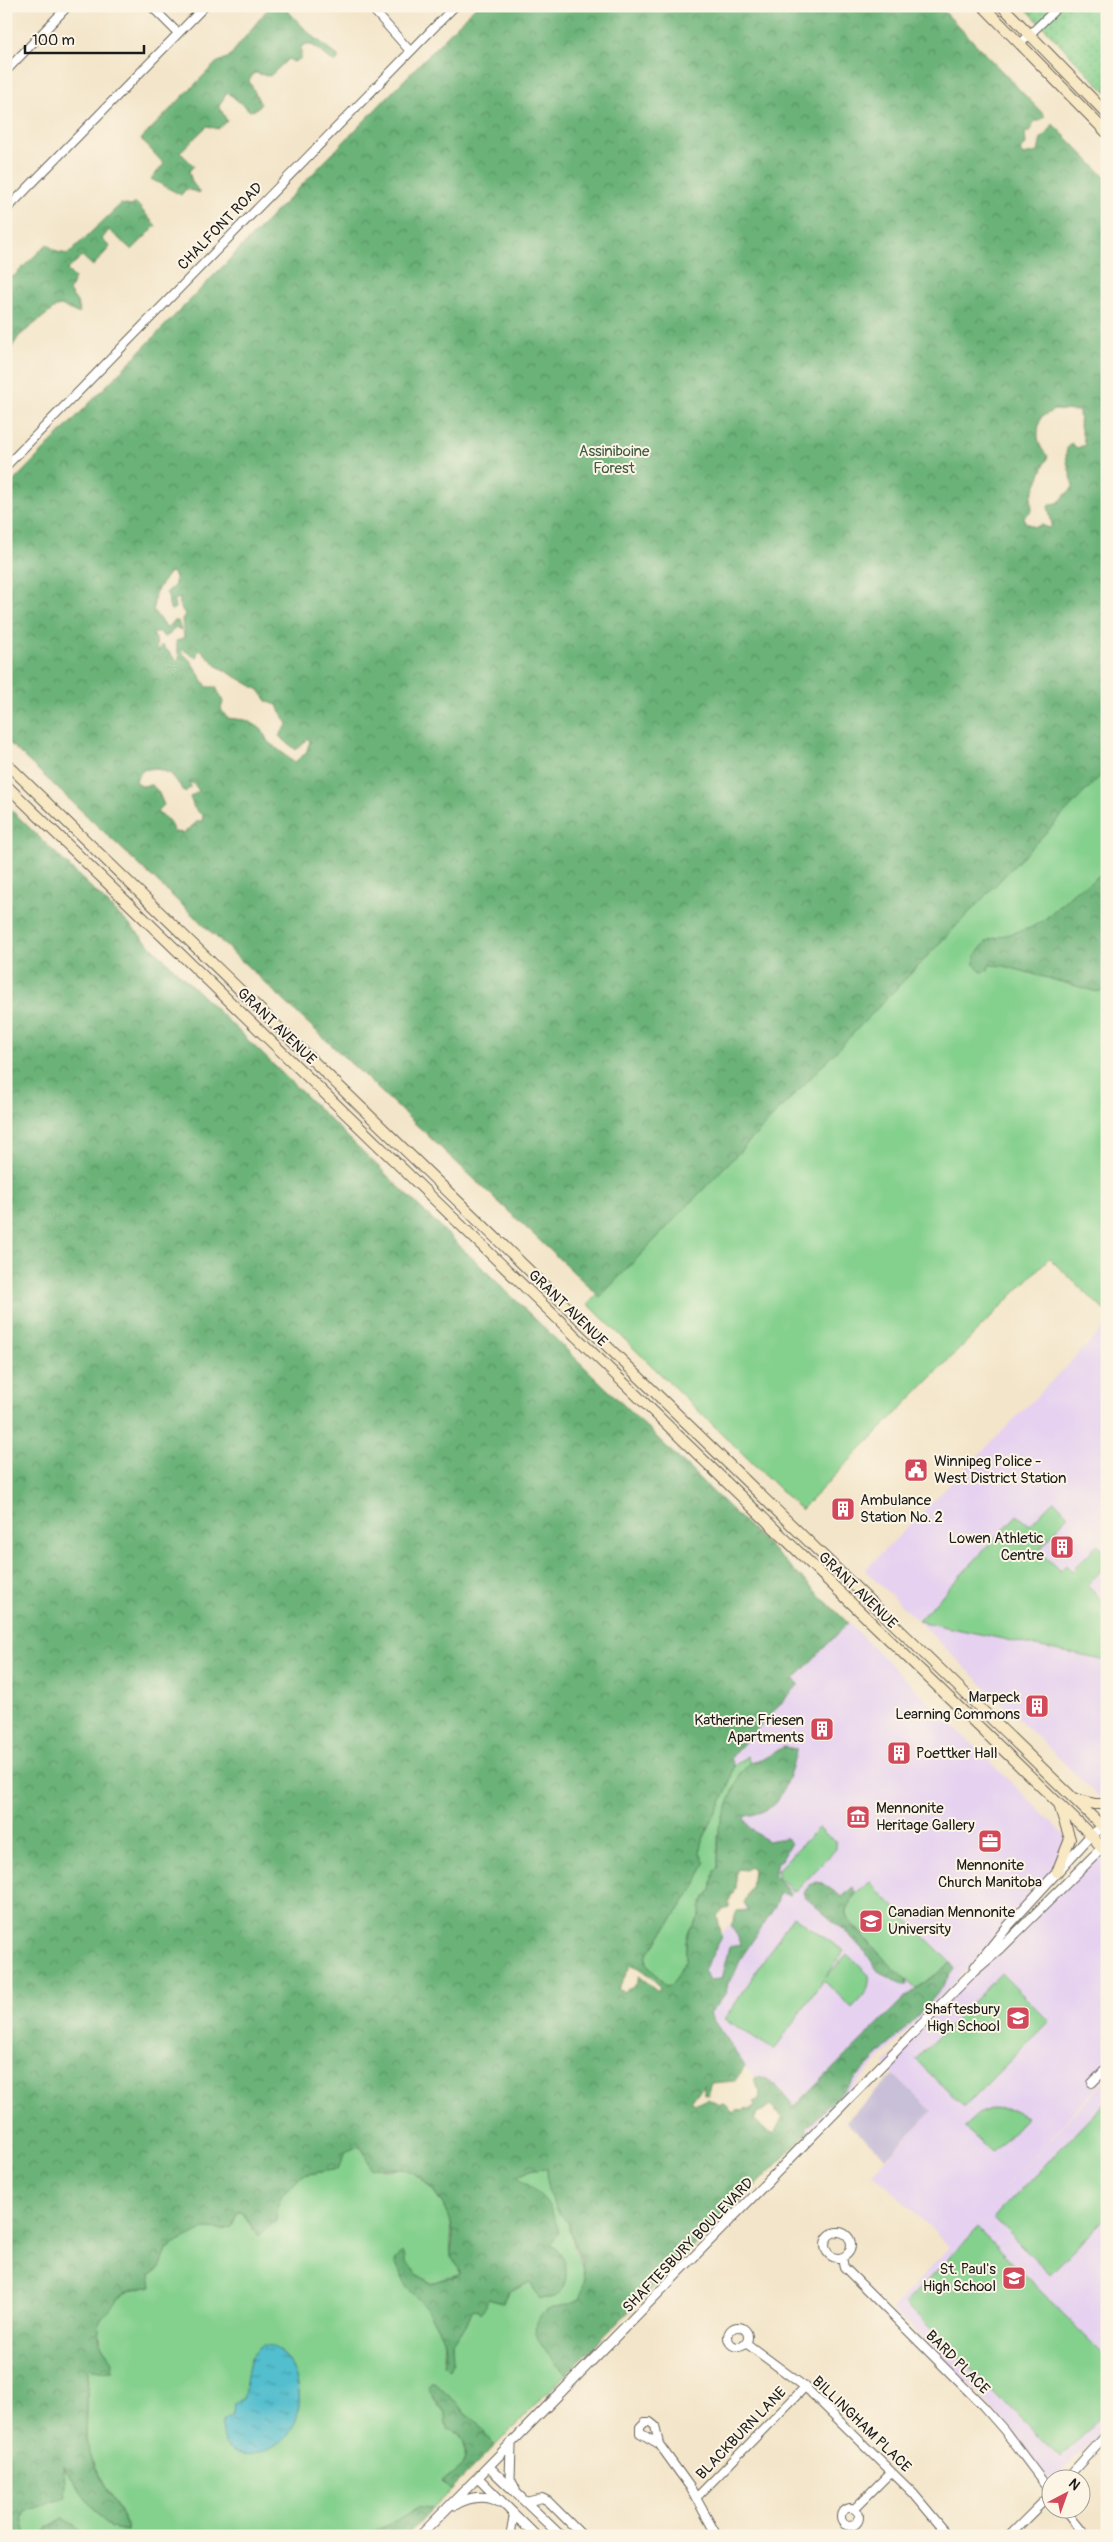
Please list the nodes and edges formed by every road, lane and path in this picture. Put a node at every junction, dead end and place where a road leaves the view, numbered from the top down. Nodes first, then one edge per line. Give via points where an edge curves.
1 (68, 6) edge
2 (151, 6) edge
3 (205, 6) edge
4 (370, 6) edge
5 (455, 6) edge
6 (983, 6) edge
7 (1002, 6) edge
8 (1059, 6) edge
9 (178, 33) junction
10 (1030, 35) junction
11 (1020, 44) junction
12 (410, 51) junction
13 (6, 71) edge
14 (1107, 114) edge
15 (1107, 133) edge
16 (6, 210) edge
17 (6, 466) edge
18 (6, 763) edge
19 (6, 785) edge
20 (1075, 1799) junction
21 (1059, 1804) junction
22 (1107, 1804) edge
23 (1106, 1827) edge
24 (1091, 1835) junction
25 (1105, 1848) edge
26 (1057, 1872) junction
27 (973, 1972) junction
28 (1107, 2068) edge
29 (1092, 2083) dead end
30 (842, 2258) dead end
31 (746, 2343) dead end
32 (805, 2387) junction
33 (1107, 2434) edge
34 (659, 2444) dead end
35 (511, 2446) junction
36 (489, 2467) junction
37 (1074, 2470) edge
38 (891, 2472) junction
39 (478, 2478) junction
40 (1040, 2479) edge
41 (518, 2494) junction
42 (696, 2498) junction
43 (526, 2502) junction
44 (1040, 2503) edge
45 (506, 2506) junction
46 (854, 2509) dead end
47 (445, 2511) junction
48 (514, 2514) junction
49 (1073, 2520) edge
50 (420, 2536) edge
51 (514, 2536) edge
52 (536, 2536) edge
53 (561, 2536) edge
54 (583, 2536) edge
55 (716, 2536) edge
56 (949, 2536) edge
57 (1009, 2536) edge
58 (1086, 2536) edge

1 - 13 street
2 - 9 street
3 - 9 street
4 - 12 street
5 - 12 street, CHALFONT ROAD
6 - 11 main road
7 - 10 main road
8 - 10 street
9 - 16 street
10 - 11 street
10 - 14 main road
11 - 15 main road
12 - 17 street, CHALFONT ROAD
18 - 20 main road, GRANT AVENUE
19 - 21 main road, GRANT AVENUE
20 - 22 main road
20 - 23 main road, GRANT AVENUE
21 - 24 main road, GRANT AVENUE
21 - 26 main road via 1070,1839
23 - 24 street, SHAFTESBURY BOULEVARD
24 - 25 main road, GRANT AVENUE
24 - 26 street, SHAFTESBURY BOULEVARD
25 - 27 street, SHAFTESBURY BOULEVARD
26 - 27 street, SHAFTESBURY BOULEVARD via 1008,1926
27 - 35 street, SHAFTESBURY BOULEVARD
28 - 29 street
30 - 40 street, BARD PLACE via 844,2267 983,2406
31 - 32 street, BILLINGHAM PLACE
32 - 38 street, BILLINGHAM PLACE
32 - 42 street, BLACKBURN LANE
33 - 37 street
34 - 42 street
35 - 36 street, SHAFTESBURY BOULEVARD
35 - 41 street via 510,2479
36 - 39 street, SHAFTESBURY BOULEVARD
36 - 41 street
38 - 46 street
38 - 56 street, BILLINGHAM PLACE
39 - 45 street
39 - 47 street, SHAFTESBURY BOULEVARD
41 - 43 street
42 - 55 street
43 - 53 street
43 - 54 street via 542,2498 548,2501
44 - 57 street
45 - 47 street via 492,2498 468,2498
45 - 48 street
47 - 50 street, SHAFTESBURY BOULEVARD
48 - 51 street via 511,2531
48 - 52 street
49 - 58 street

